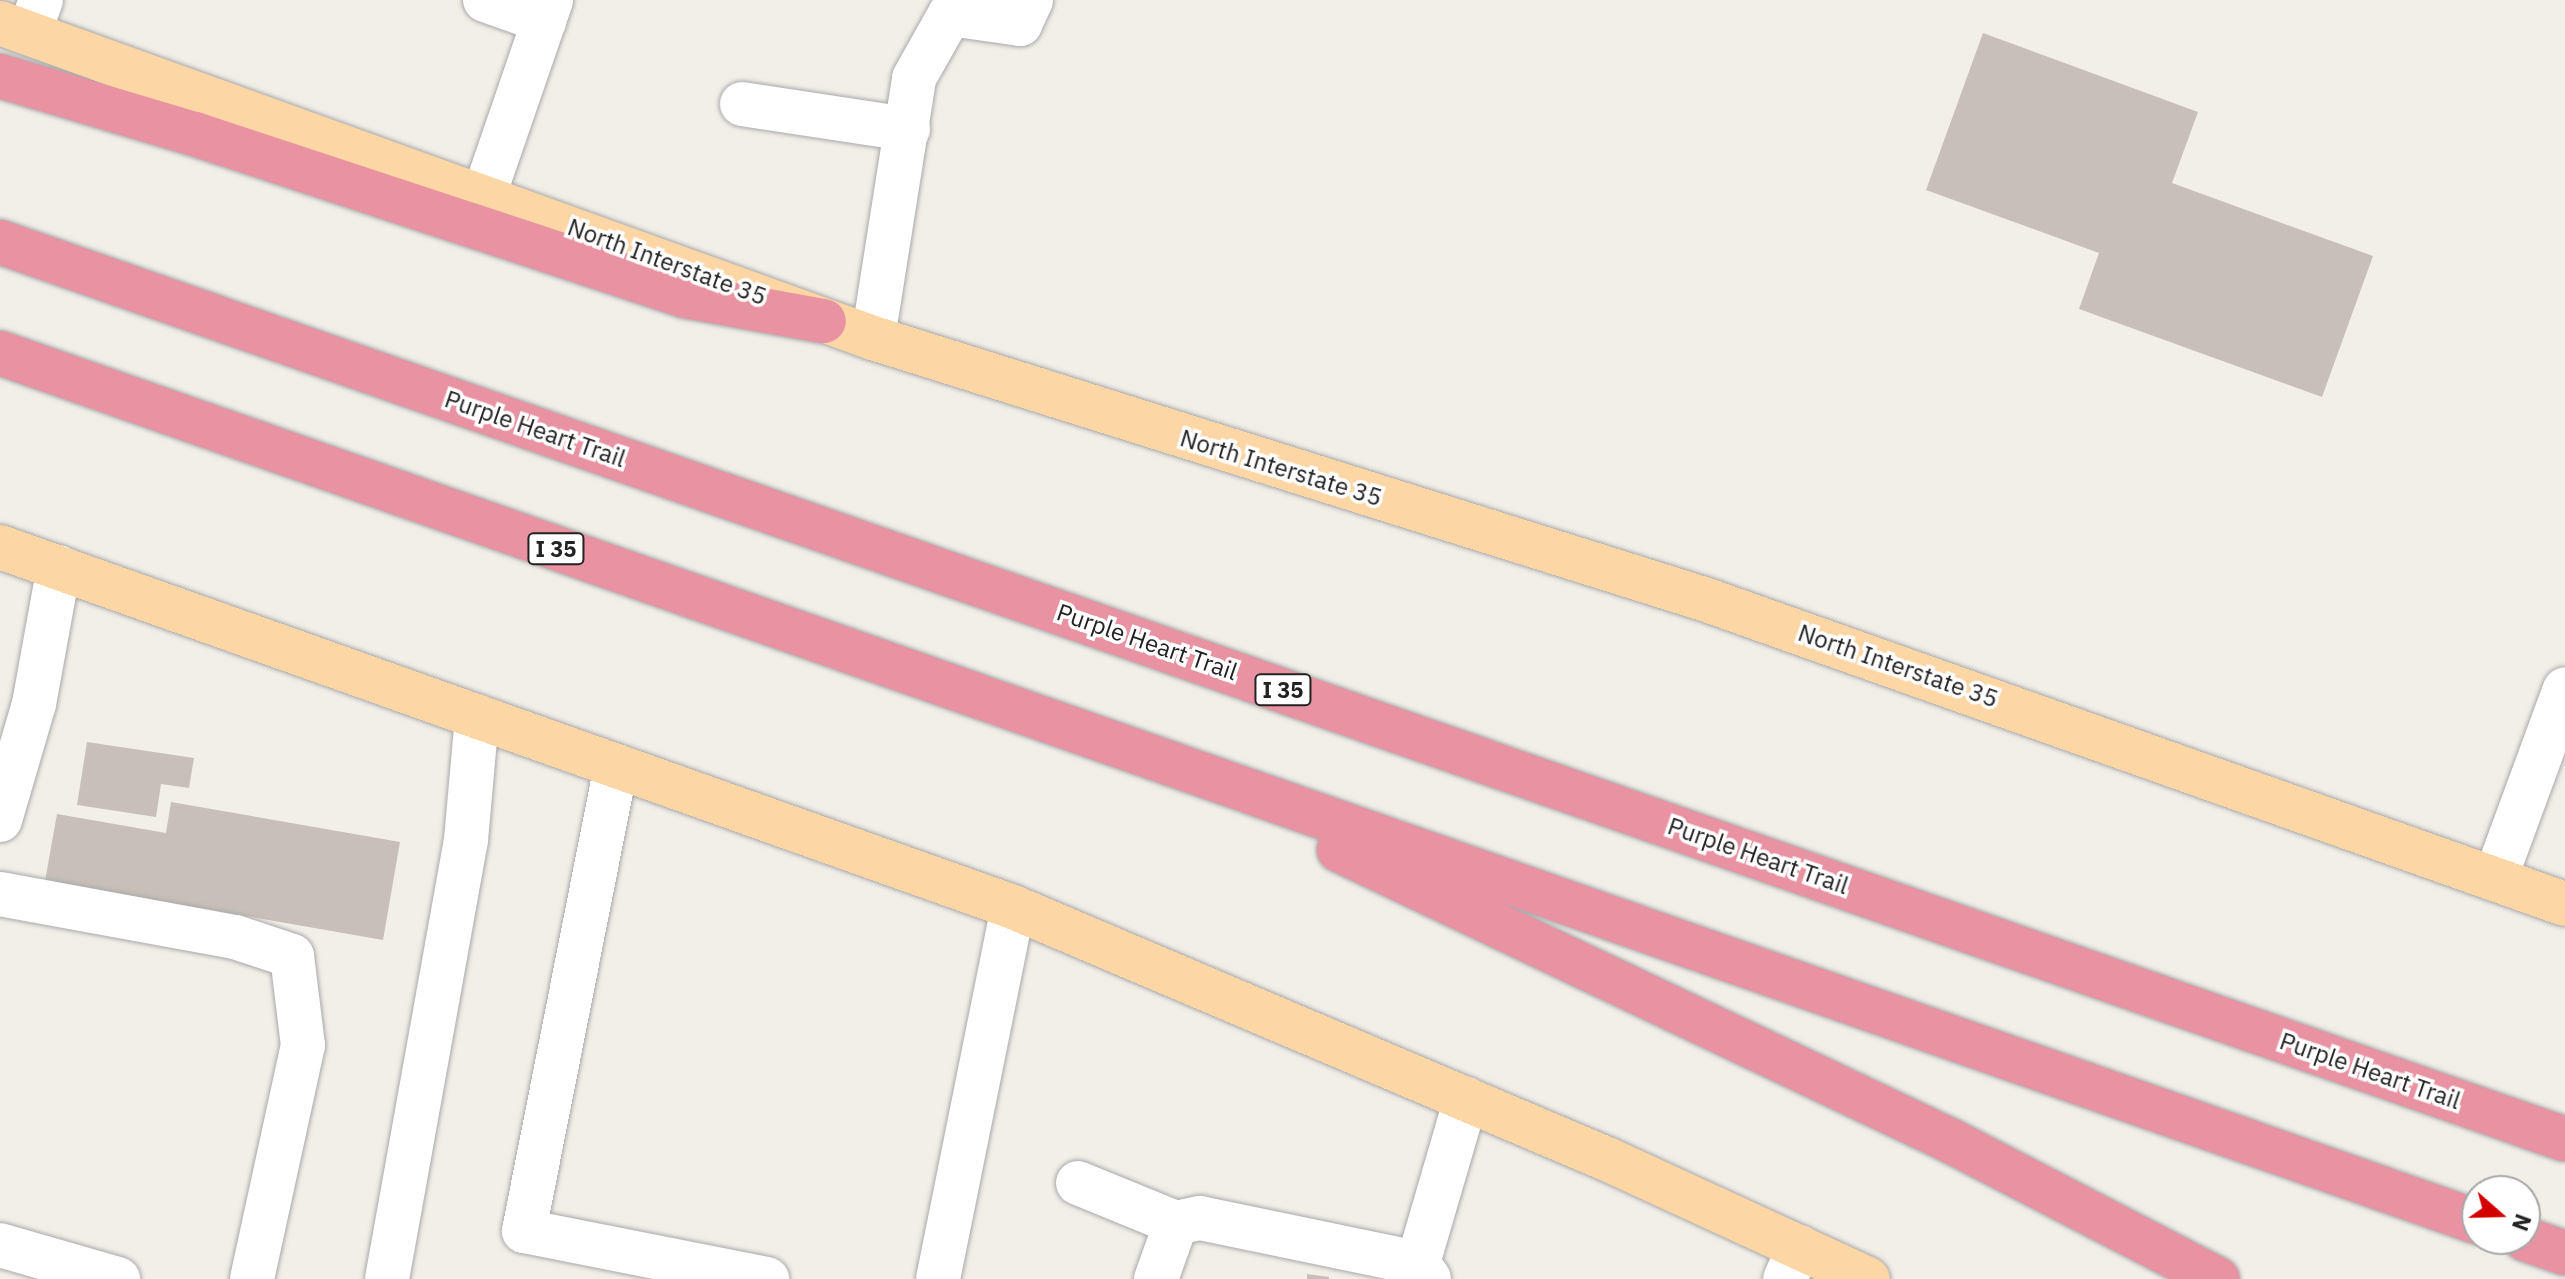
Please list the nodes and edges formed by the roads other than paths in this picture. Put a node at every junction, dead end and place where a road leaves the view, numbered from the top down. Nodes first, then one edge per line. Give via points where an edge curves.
1 (485, 0) edge
2 (1031, 0) edge
3 (547, 10) edge
4 (23, 19) edge
5 (0, 76) edge
6 (742, 104) dead end
7 (908, 129) junction
8 (484, 195) junction
9 (0, 242) edge
10 (824, 321) junction
11 (873, 338) junction
12 (0, 353) edge
13 (0, 547) edge
14 (59, 567) junction
15 (2565, 689) edge
16 (477, 716) junction
17 (1112, 745) junction
18 (616, 766) junction
19 (0, 820) edge
20 (2495, 879) junction
21 (0, 894) edge
22 (2565, 904) edge
23 (1013, 907) junction
24 (1466, 1099) junction
25 (2565, 1139) edge
26 (1078, 1183) dead end
27 (2461, 1216) edge
28 (1176, 1223) junction
29 (0, 1245) edge
30 (2541, 1245) edge
31 (2565, 1253) edge
32 (1792, 1263) edge
33 (1423, 1271) edge
34 (118, 1279) edge
35 (252, 1279) edge
36 (387, 1279) edge
37 (767, 1279) edge
38 (938, 1279) edge
39 (1156, 1279) edge
40 (1868, 1279) edge
41 (2217, 1279) edge

1 - 3 street
2 - 7 street via 1020,24 950,14 914,78
3 - 8 street
4 - 8 main road, North Interstate 35
5 - 10 highway via 195,134 686,296
6 - 7 street
7 - 11 street
8 - 10 main road, North Interstate 35
9 - 25 highway, Purple Heart Trail / I 35
10 - 11 main road, North Interstate 35
11 - 20 main road, North Interstate 35 via 1704,599
12 - 17 highway, I 35
13 - 14 main road
14 - 16 main road
14 - 19 street via 34,704
15 - 20 street
16 - 18 main road
16 - 36 street via 466,840
17 - 27 highway, I 35
17 - 41 highway via 1951,1141
18 - 23 main road
18 - 37 street via 524,1231
20 - 22 main road, North Interstate 35
21 - 35 street via 235,937 292,956 303,1045
23 - 24 main road
23 - 38 street
24 - 32 main road
24 - 33 street
26 - 28 street
28 - 33 street via 1200,1218
28 - 39 street
29 - 34 street
30 - 31 highway
32 - 40 main road

